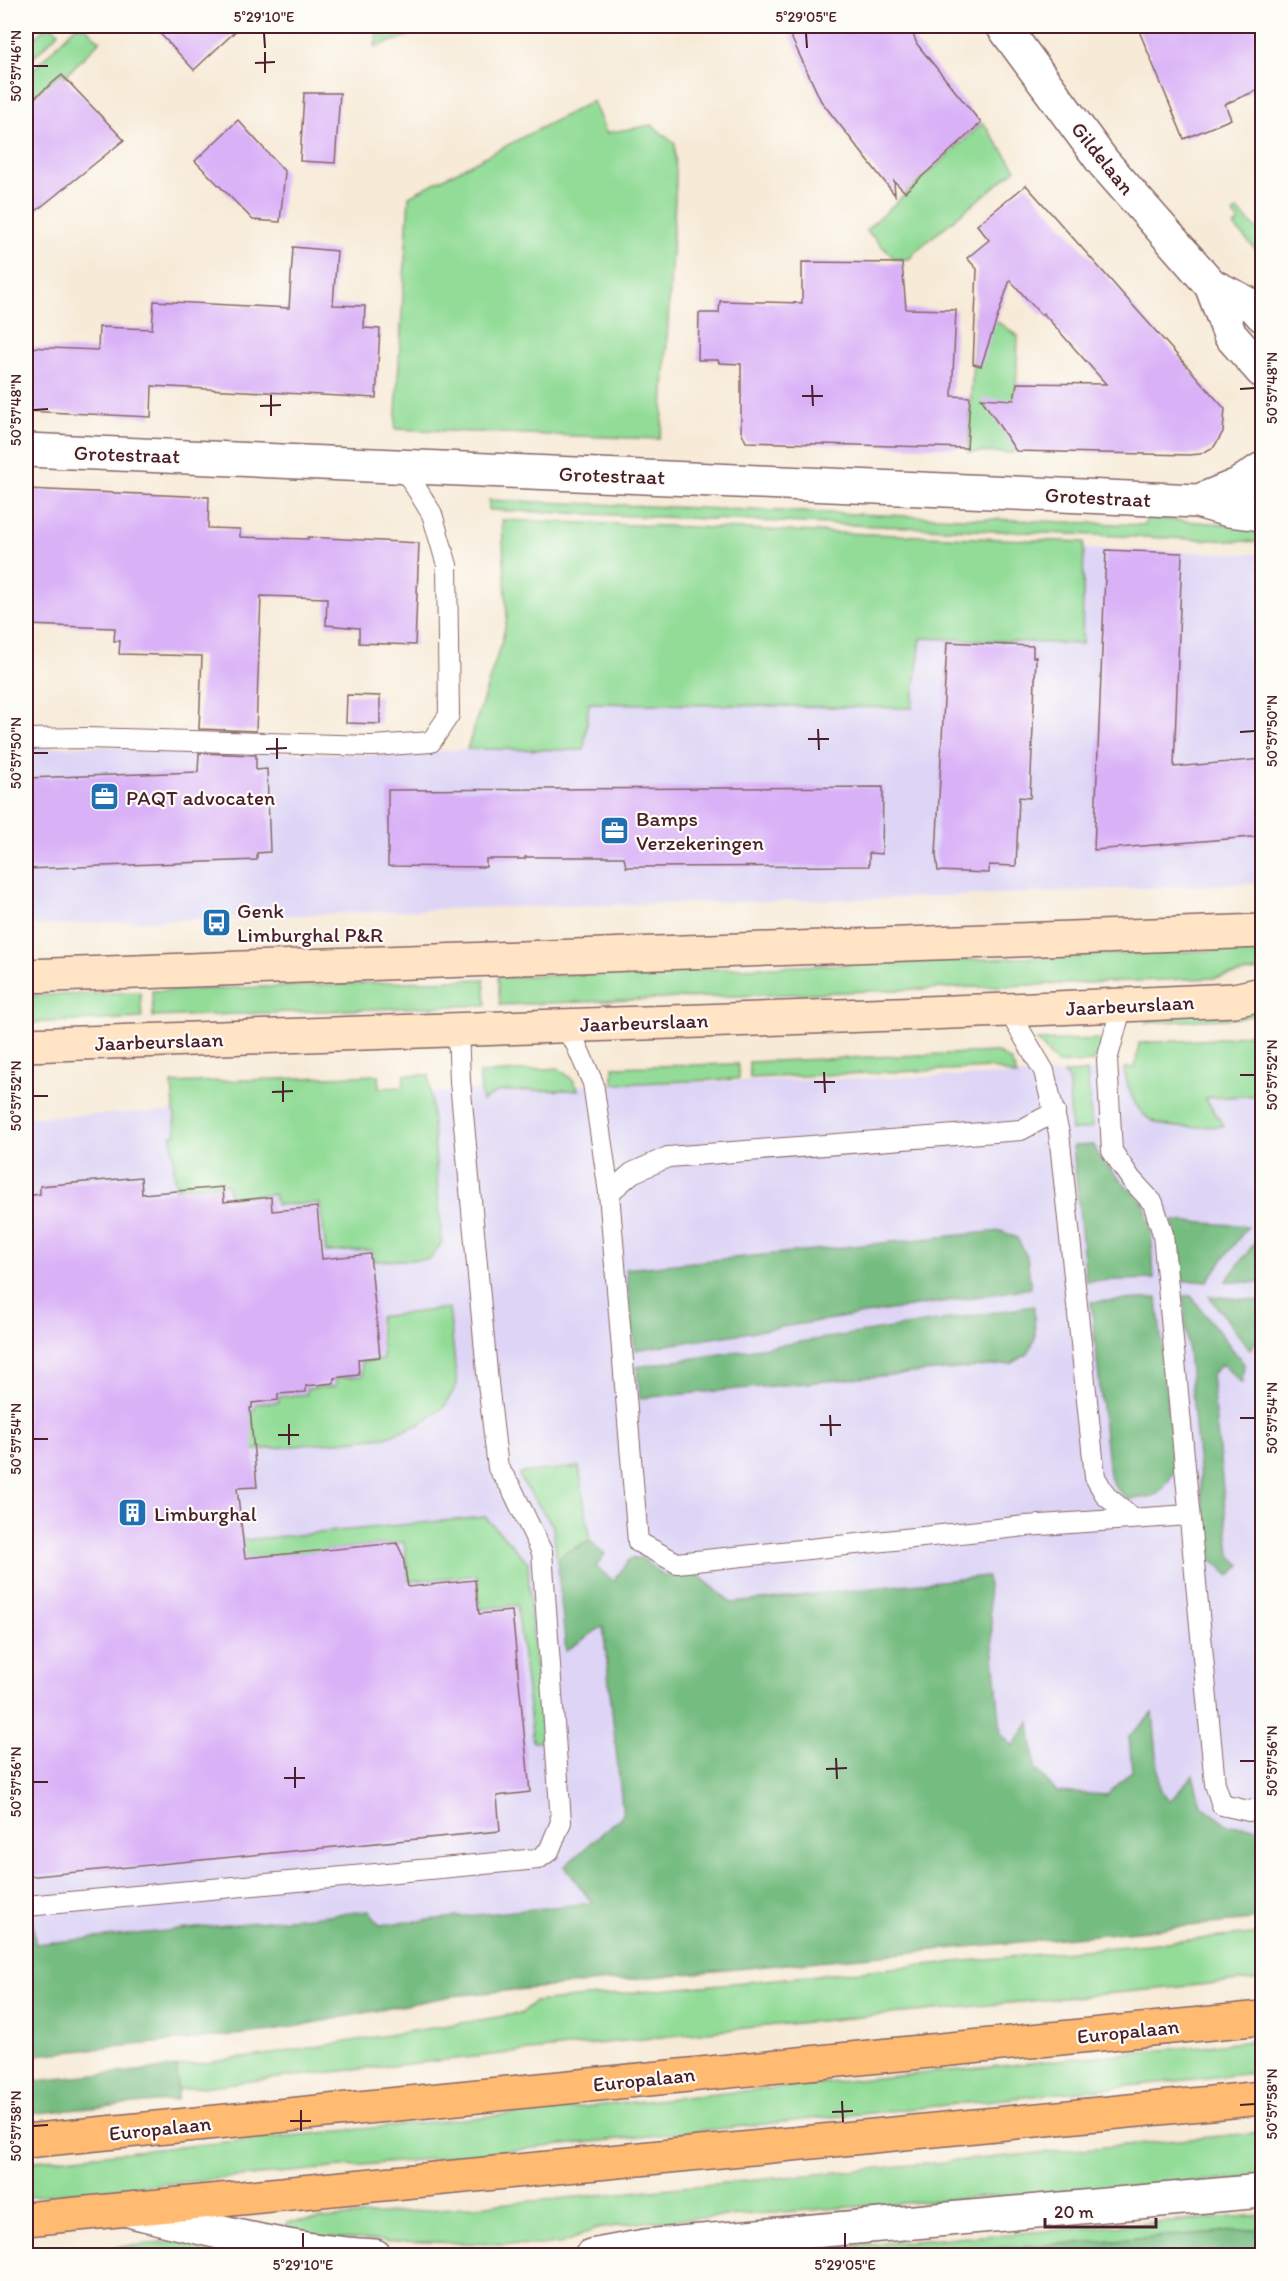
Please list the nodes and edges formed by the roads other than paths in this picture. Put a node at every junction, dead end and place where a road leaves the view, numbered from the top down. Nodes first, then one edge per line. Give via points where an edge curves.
1 (1003, 26) edge
2 (1211, 285) junction
3 (1263, 315) edge
4 (1263, 372) edge
5 (26, 450) edge
6 (402, 465) junction
7 (1263, 469) edge
8 (1199, 501) junction
9 (1263, 514) edge
10 (26, 739) edge
11 (1263, 931) edge
12 (26, 976) edge
13 (1263, 994) edge
14 (1122, 1005) junction
15 (1008, 1010) junction
16 (560, 1025) junction
17 (458, 1030) junction
18 (26, 1045) edge
19 (1055, 1112) junction
20 (609, 1192) junction
21 (1189, 1515) junction
22 (1133, 1518) junction
23 (1263, 1808) edge
24 (26, 1906) edge
25 (1263, 2018) edge
26 (1263, 2098) edge
27 (26, 2141) edge
28 (1263, 2191) edge
29 (120, 2209) junction
30 (26, 2218) edge
31 (375, 2256) edge
32 (591, 2256) edge

1 - 2 street, Gildelaan via 1103,162
2 - 3 street, Gildelaan
2 - 4 street, Gildelaan via 1230,335
5 - 6 street, Grotestraat
6 - 8 street, Grotestraat
6 - 10 lane via 432,514 447,565 449,715 431,742 373,746
7 - 8 street, Grotestraat via 1238,485
8 - 9 street, Grotestraat
11 - 12 main road
13 - 14 main road, Jaarbeurslaan via 1234,1000
14 - 15 main road, Jaarbeurslaan
14 - 21 lane via 1107,1060 1112,1151 1153,1203 1163,1233
15 - 16 main road, Jaarbeurslaan
15 - 19 lane via 1044,1071
16 - 17 main road, Jaarbeurslaan
16 - 20 lane via 575,1042 592,1077
17 - 18 main road, Jaarbeurslaan
17 - 24 lane via 498,1467 542,1552 561,1822 549,1851 538,1859
19 - 20 lane via 1021,1130 668,1157 632,1173
19 - 22 lane via 1095,1477 1106,1496
20 - 22 lane via 638,1542 677,1563
21 - 22 lane
21 - 23 lane via 1215,1784 1222,1805 1249,1811
25 - 27 main road, Europalaan
26 - 29 main road
28 - 32 street via 645,2246
29 - 30 main road
29 - 31 street via 324,2252

